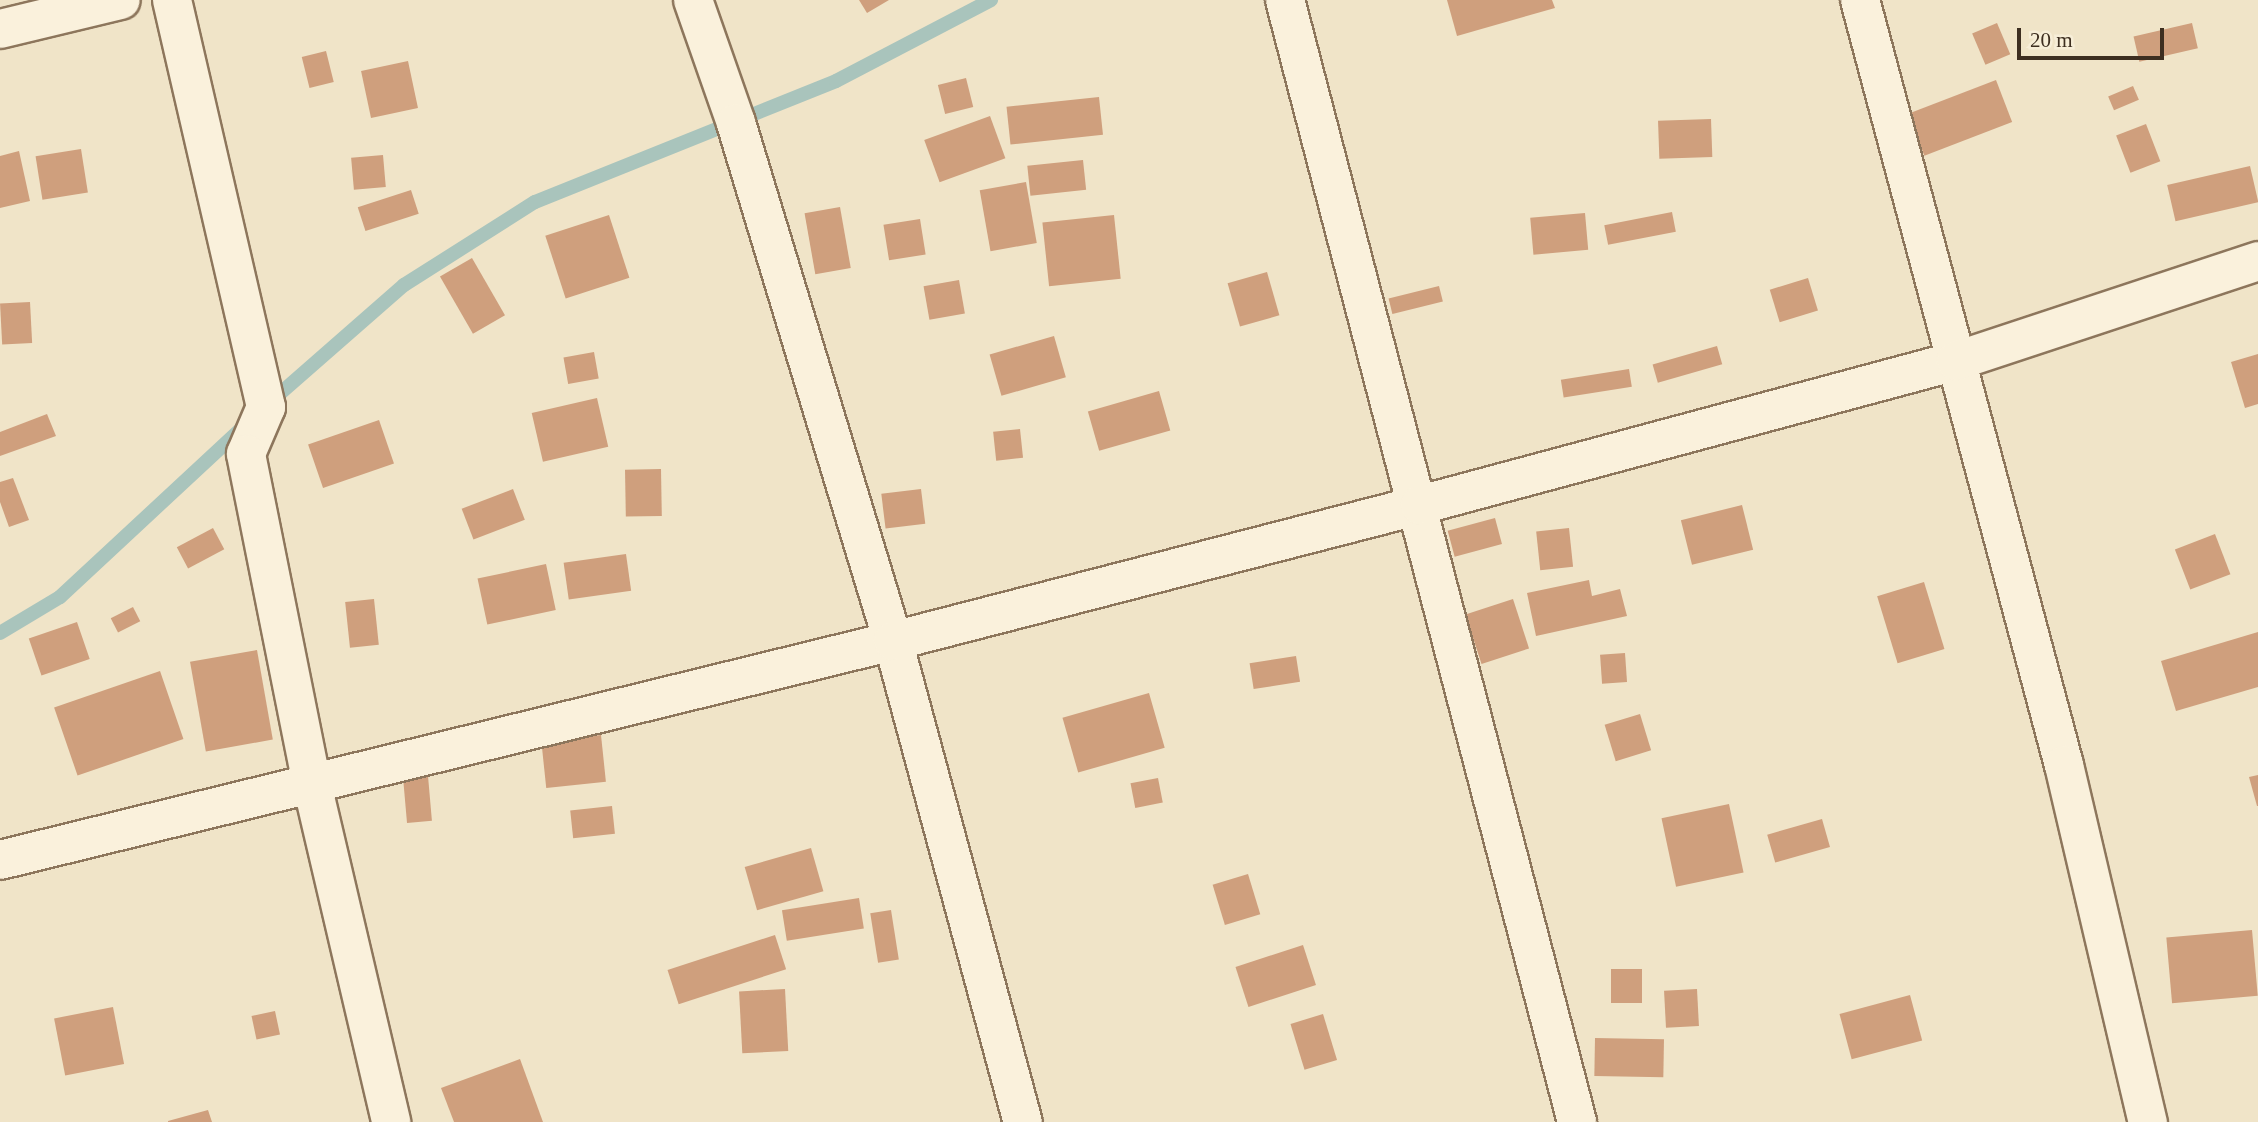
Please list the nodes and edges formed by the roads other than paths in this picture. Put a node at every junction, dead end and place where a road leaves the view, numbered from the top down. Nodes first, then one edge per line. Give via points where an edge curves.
1 (121, 0) edge
2 (172, 0) edge
3 (693, 0) edge
4 (1285, 0) edge
5 (1860, 0) edge
6 (0, 29) edge
7 (2258, 261) edge
8 (1956, 361) junction
9 (1420, 505) junction
10 (893, 641) junction
11 (312, 784) junction
12 (0, 860) edge
13 (391, 1122) edge
14 (1023, 1122) edge
15 (1577, 1122) edge
16 (2148, 1122) edge

1 - 6 street
2 - 11 street via 266,407 246,454
3 - 10 street via 736,123
4 - 9 street
5 - 8 street
7 - 8 street
8 - 9 street
8 - 16 street via 2064,765
9 - 10 street
9 - 15 street
10 - 11 street
10 - 14 street
11 - 12 street
11 - 13 street

